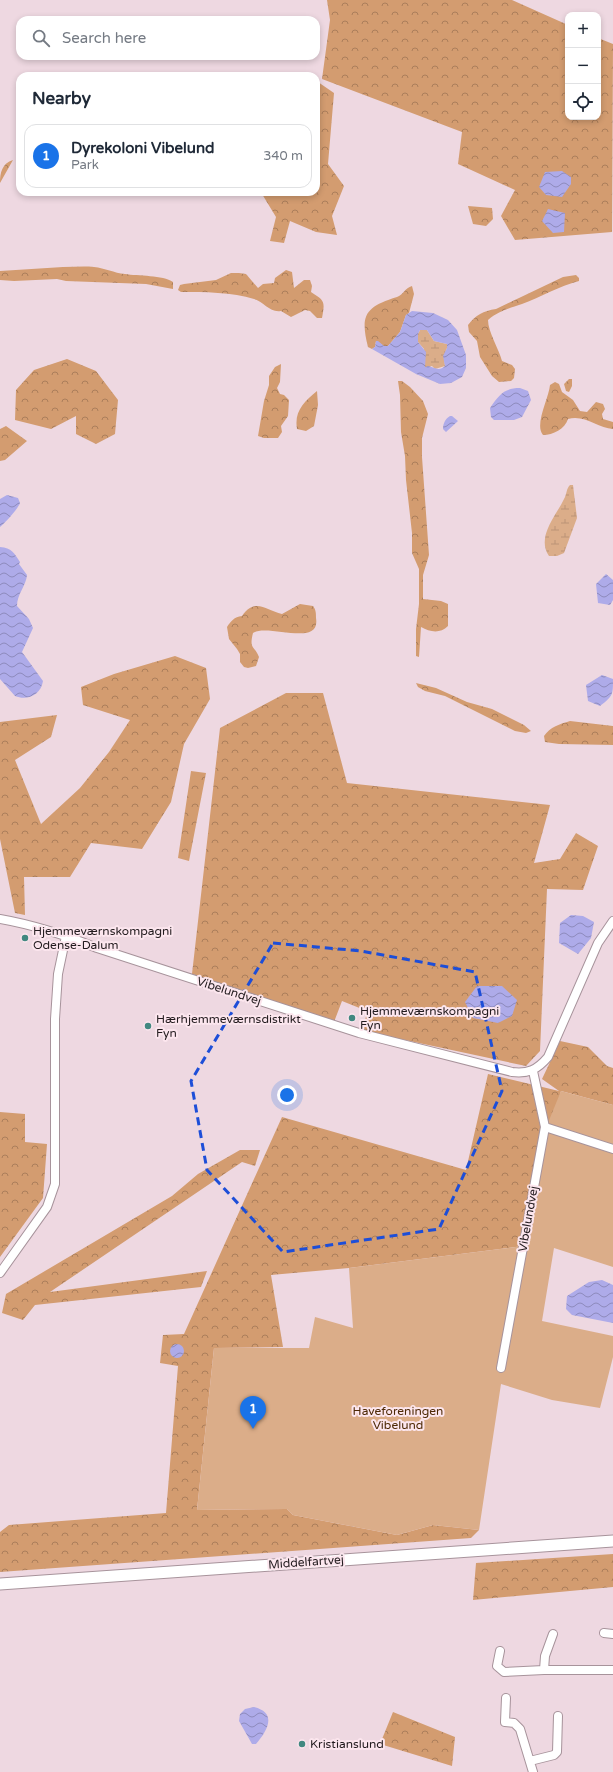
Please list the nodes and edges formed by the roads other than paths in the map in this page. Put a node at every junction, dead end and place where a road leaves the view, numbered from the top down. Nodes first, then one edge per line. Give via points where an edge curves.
1 (0, 919) edge
2 (613, 921) edge
3 (66, 936) junction
4 (533, 1071) junction
5 (545, 1127) junction
6 (613, 1149) edge
7 (0, 1274) edge
8 (502, 1368) dead end
9 (613, 1541) edge
10 (0, 1584) edge
11 (604, 1633) dead end
12 (553, 1634) dead end
13 (613, 1634) edge
14 (500, 1651) dead end
15 (544, 1670) junction
16 (613, 1670) edge
17 (506, 1698) dead end
18 (558, 1716) dead end
19 (530, 1761) junction
20 (533, 1772) edge

1 - 3 street, Vibelundvej
2 - 4 street via 598,943 548,1057
3 - 4 street, Vibelundvej via 365,1035 512,1072 523,1074
3 - 7 street via 58,974 54,1019 55,1184 47,1207
4 - 5 street, Vibelundvej
5 - 6 street
5 - 8 street, Vibelundvej
9 - 10 main road, Middelfartvej
11 - 13 street
12 - 15 street via 545,1656
14 - 15 street via 497,1666 504,1672
15 - 16 street
17 - 19 street via 505,1722 518,1725
18 - 19 street via 557,1752
19 - 20 street

